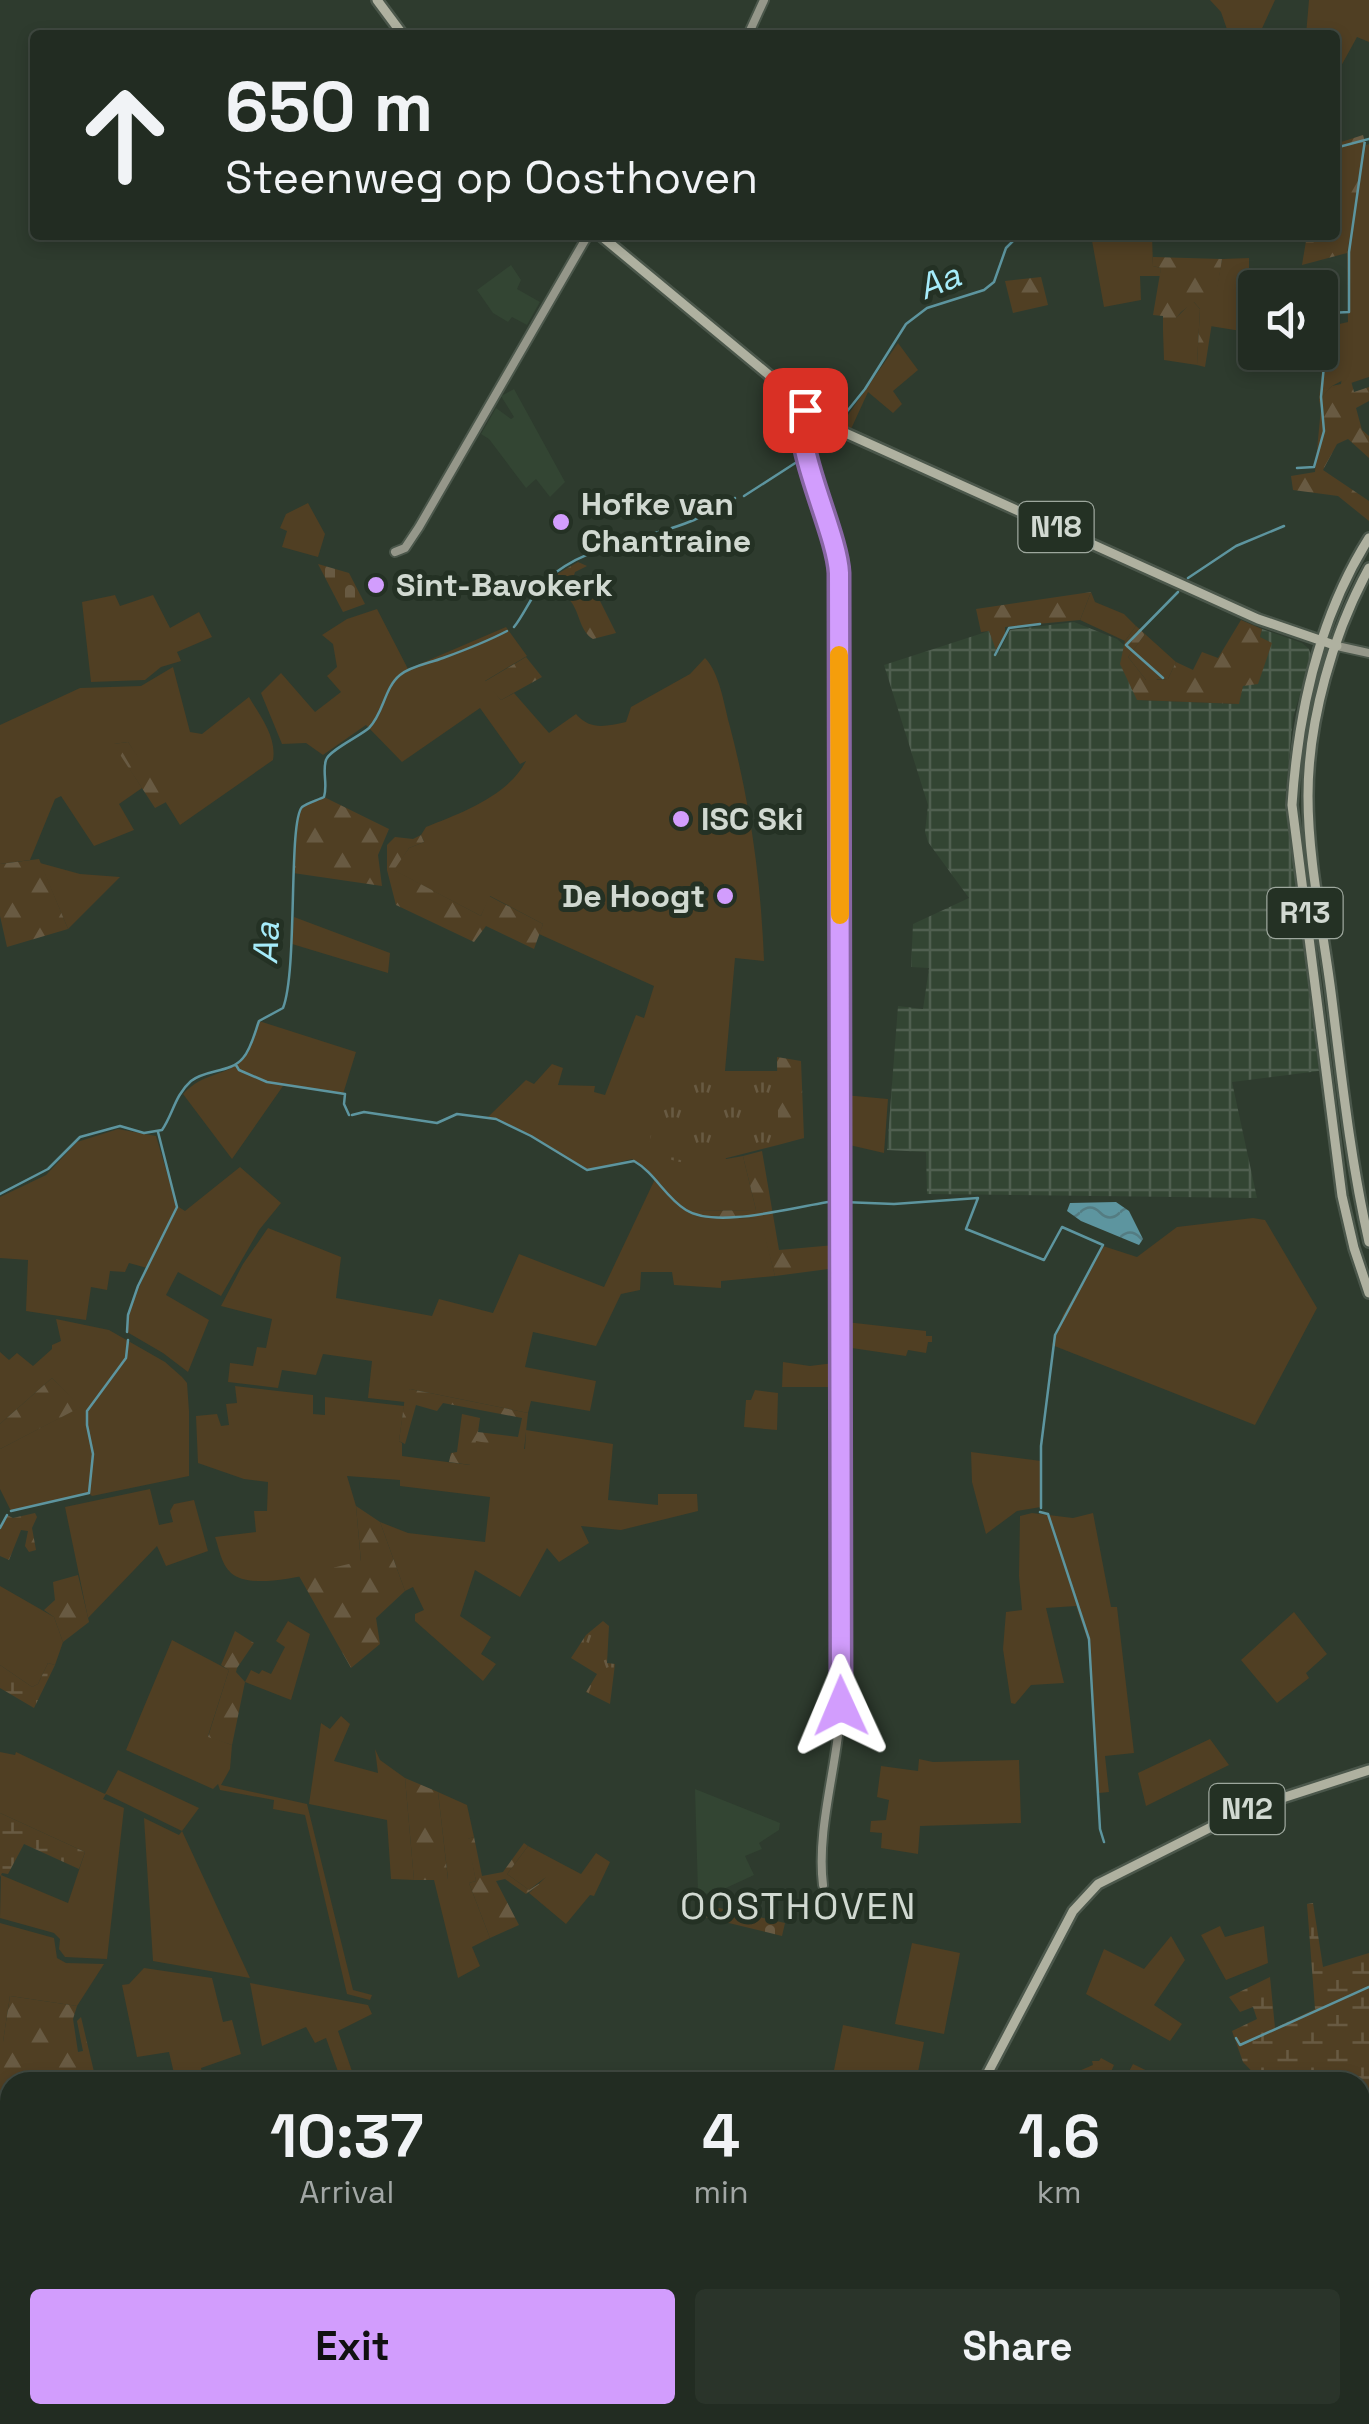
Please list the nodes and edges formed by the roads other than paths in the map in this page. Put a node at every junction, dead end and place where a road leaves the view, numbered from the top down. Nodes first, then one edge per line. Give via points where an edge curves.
1 (377, 0) edge
2 (764, 0) edge
3 (399, 30) edge
4 (750, 30) edge
5 (585, 240) edge
6 (606, 240) edge
7 (805, 410) junction
8 (1369, 538) edge
9 (394, 552) dead end
10 (1369, 568) edge
11 (1322, 642) junction
12 (1337, 646) junction
13 (1369, 653) edge
14 (1341, 1070) junction
15 (1326, 1071) junction
16 (1369, 1242) edge
17 (1369, 1293) edge
18 (1369, 1770) edge
19 (823, 1885) dead end
20 (987, 2072) edge

1 - 3 main road
2 - 4 street
5 - 9 street via 419,527 406,548
6 - 7 main road, N18
7 - 11 main road, N18
7 - 19 street via 800,430 839,573 841,1706 821,1849
8 - 11 main road, R13
10 - 12 main road, R13
11 - 12 main road, N18
11 - 15 main road, R13 via 1296,744 1292,805
12 - 13 street
12 - 14 main road, R13 via 1316,723 1308,796
14 - 15 main road
14 - 16 main road, R13
15 - 17 main road, R13 via 1342,1196
18 - 20 main road, N12 via 1245,1810 1106,1879 1080,1901

